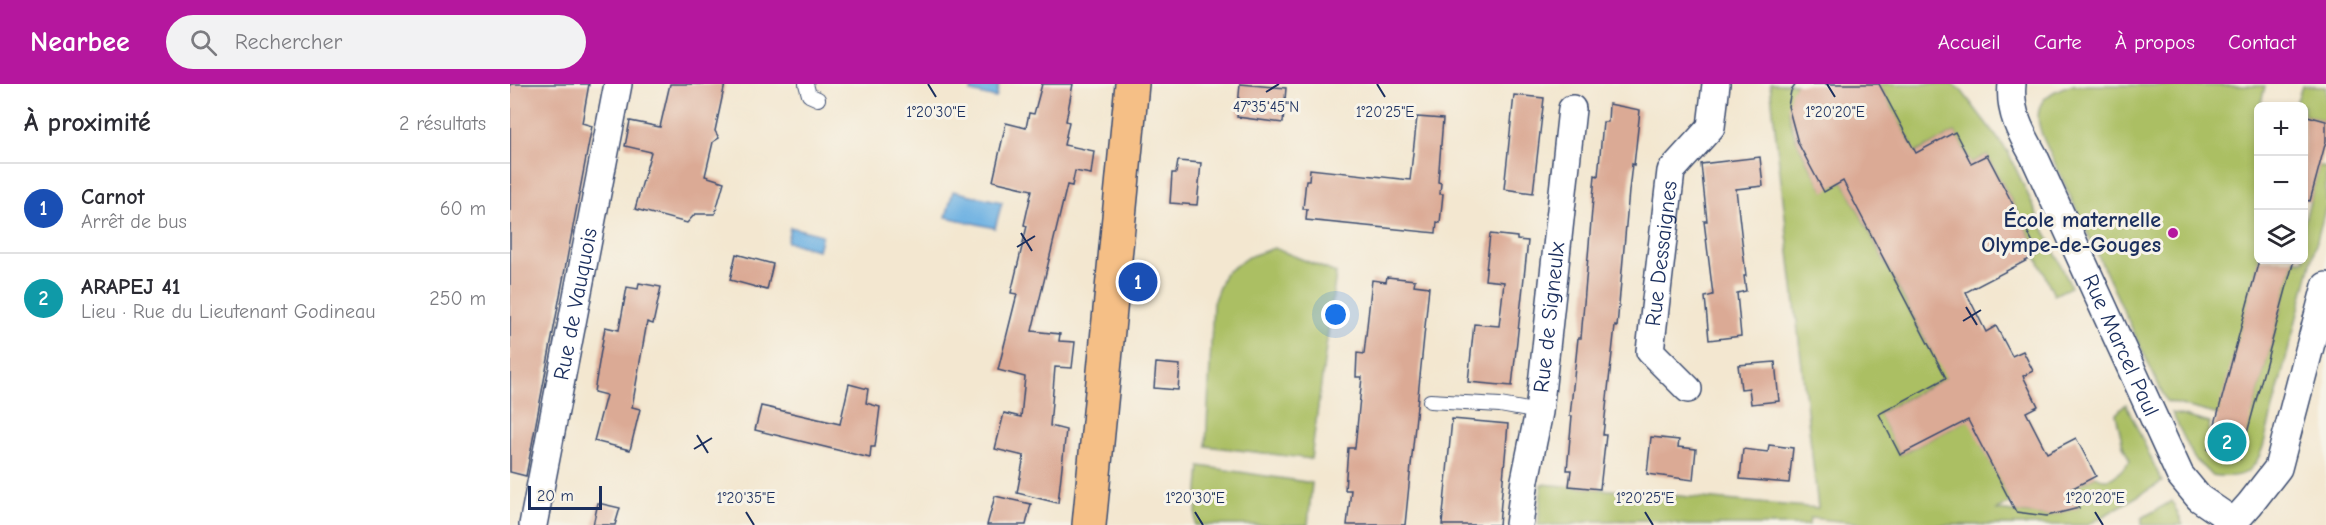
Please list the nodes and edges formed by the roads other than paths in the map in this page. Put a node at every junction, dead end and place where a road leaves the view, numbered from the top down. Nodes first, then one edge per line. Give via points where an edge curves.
1 (618, 84) edge
2 (806, 84) edge
3 (1132, 84) edge
4 (1716, 84) edge
5 (2012, 84) edge
6 (818, 99) dead end
7 (1572, 109) dead end
8 (2326, 286) edge
9 (1688, 389) dead end
10 (1430, 401) dead end
11 (1539, 412) junction
12 (2234, 523) edge
13 (533, 525) edge
14 (1089, 525) edge
15 (1520, 525) edge

1 - 13 street, Rue de Vauquois
2 - 6 lane via 809,95
3 - 14 main road
4 - 9 street, Rue Dessaignes via 1711,127 1671,171 1650,351
5 - 12 street, Rue Marcel Paul via 2012,110 2019,128 2175,466 2199,498
7 - 11 street, Rue de Signeulx
8 - 12 street via 2278,468
10 - 11 lane via 1500,405
11 - 15 street, Rue de Signeulx

